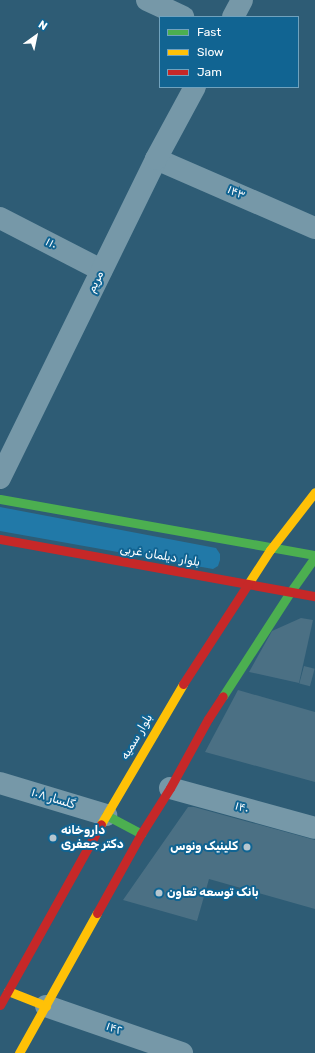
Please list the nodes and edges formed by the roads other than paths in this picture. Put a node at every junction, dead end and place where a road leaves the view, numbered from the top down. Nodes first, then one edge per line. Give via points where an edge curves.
1 (147, 0) edge
2 (242, 0) edge
3 (181, 16) edge
4 (233, 16) edge
5 (194, 88) edge
6 (156, 159) junction
7 (0, 218) edge
8 (315, 228) edge
9 (101, 270) junction
10 (0, 478) edge
11 (315, 492) edge
12 (0, 499) edge
13 (0, 540) edge
14 (272, 547) junction
15 (315, 556) edge
16 (248, 584) junction
17 (291, 591) junction
18 (315, 596) edge
19 (0, 784) edge
20 (170, 788) junction
21 (106, 815) junction
22 (315, 828) edge
23 (141, 834) junction
24 (3, 994) edge
25 (46, 1006) junction
26 (19, 1053) edge
27 (182, 1053) edge

1 - 3 street
2 - 4 street
5 - 6 street, مریم
6 - 8 street, ۱۴۳
6 - 9 street, مریم
7 - 9 street, ۱۱۰
9 - 10 street, مریم
11 - 14 main road, بلوار سمیه
12 - 14 main road
13 - 16 main road, بلوار دیلمان غربی
14 - 15 main road
14 - 16 main road, بلوار سمیه
15 - 17 main road
16 - 17 main road, بلوار دیلمان غربی
16 - 21 main road, بلوار سمیه via 174,698
17 - 18 main road, بلوار دیلمان غربی
17 - 20 main road via 208,719
19 - 21 street, گلسار ۱۰۸
20 - 22 street, ۱۴۰
20 - 23 main road
21 - 23 main road
21 - 24 main road, بلوار سمیه
23 - 25 main road
24 - 25 main road
25 - 26 main road
25 - 27 street, ۱۴۲

